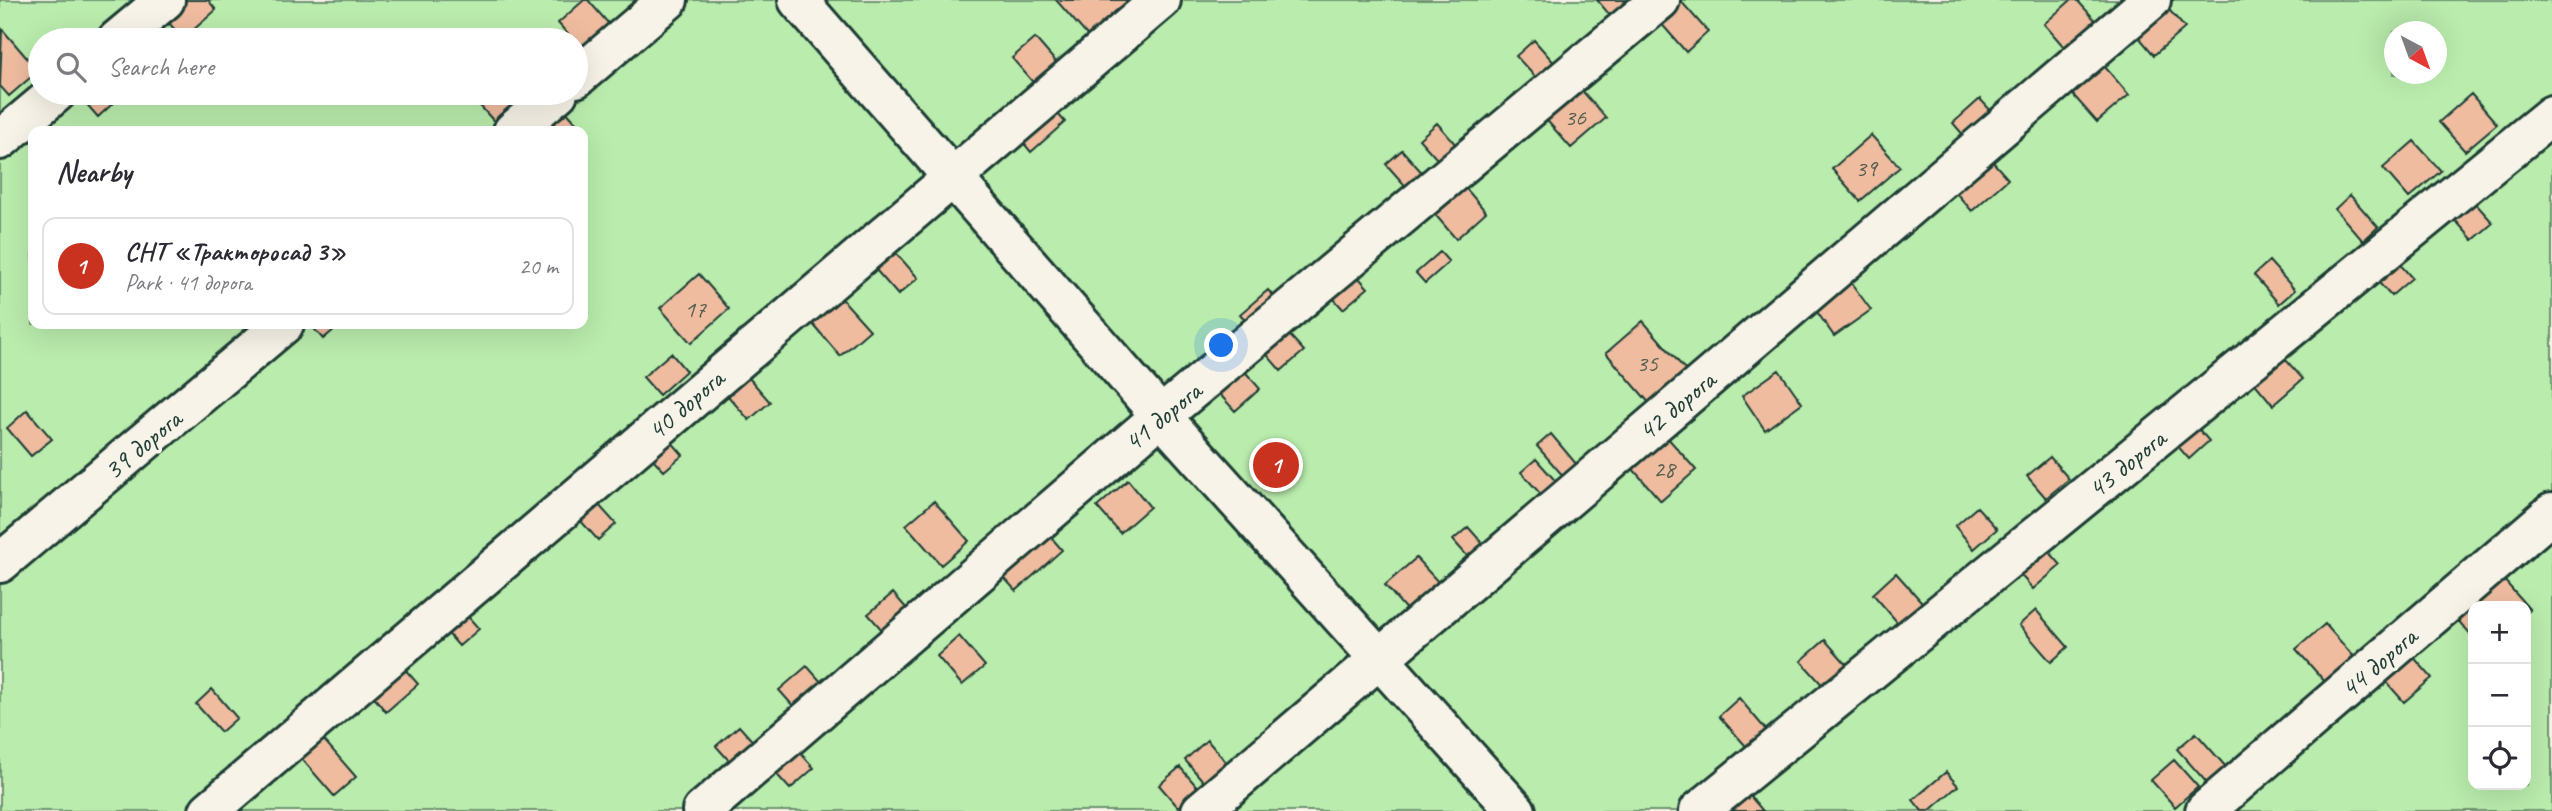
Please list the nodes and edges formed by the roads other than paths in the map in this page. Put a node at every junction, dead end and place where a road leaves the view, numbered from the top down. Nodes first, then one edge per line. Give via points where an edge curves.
1 (165, 0) edge
2 (668, 0) edge
3 (799, 0) edge
4 (1161, 0) edge
5 (1660, 0) edge
6 (2151, 0) edge
7 (131, 28) edge
8 (588, 68) edge
9 (42, 105) edge
10 (544, 105) edge
11 (2552, 115) edge
12 (519, 126) edge
13 (0, 140) edge
14 (952, 176) junction
15 (278, 329) edge
16 (1161, 416) junction
17 (2552, 513) edge
18 (0, 563) edge
19 (1380, 658) junction
20 (209, 811) edge
21 (702, 811) edge
22 (1201, 811) edge
23 (1516, 811) edge
24 (1699, 811) edge
25 (2205, 811) edge

1 - 7 street
2 - 8 street
3 - 14 street
4 - 14 street, 40 дорога
5 - 16 street, 41 дорога
6 - 19 street, 42 дорога
9 - 13 street
10 - 12 street
11 - 24 street, 43 дорога
14 - 16 street
14 - 20 street, 40 дорога
15 - 18 street, 39 дорога
16 - 19 street
16 - 21 street, 41 дорога
17 - 25 street, 44 дорога
19 - 22 street, 42 дорога
19 - 23 street

